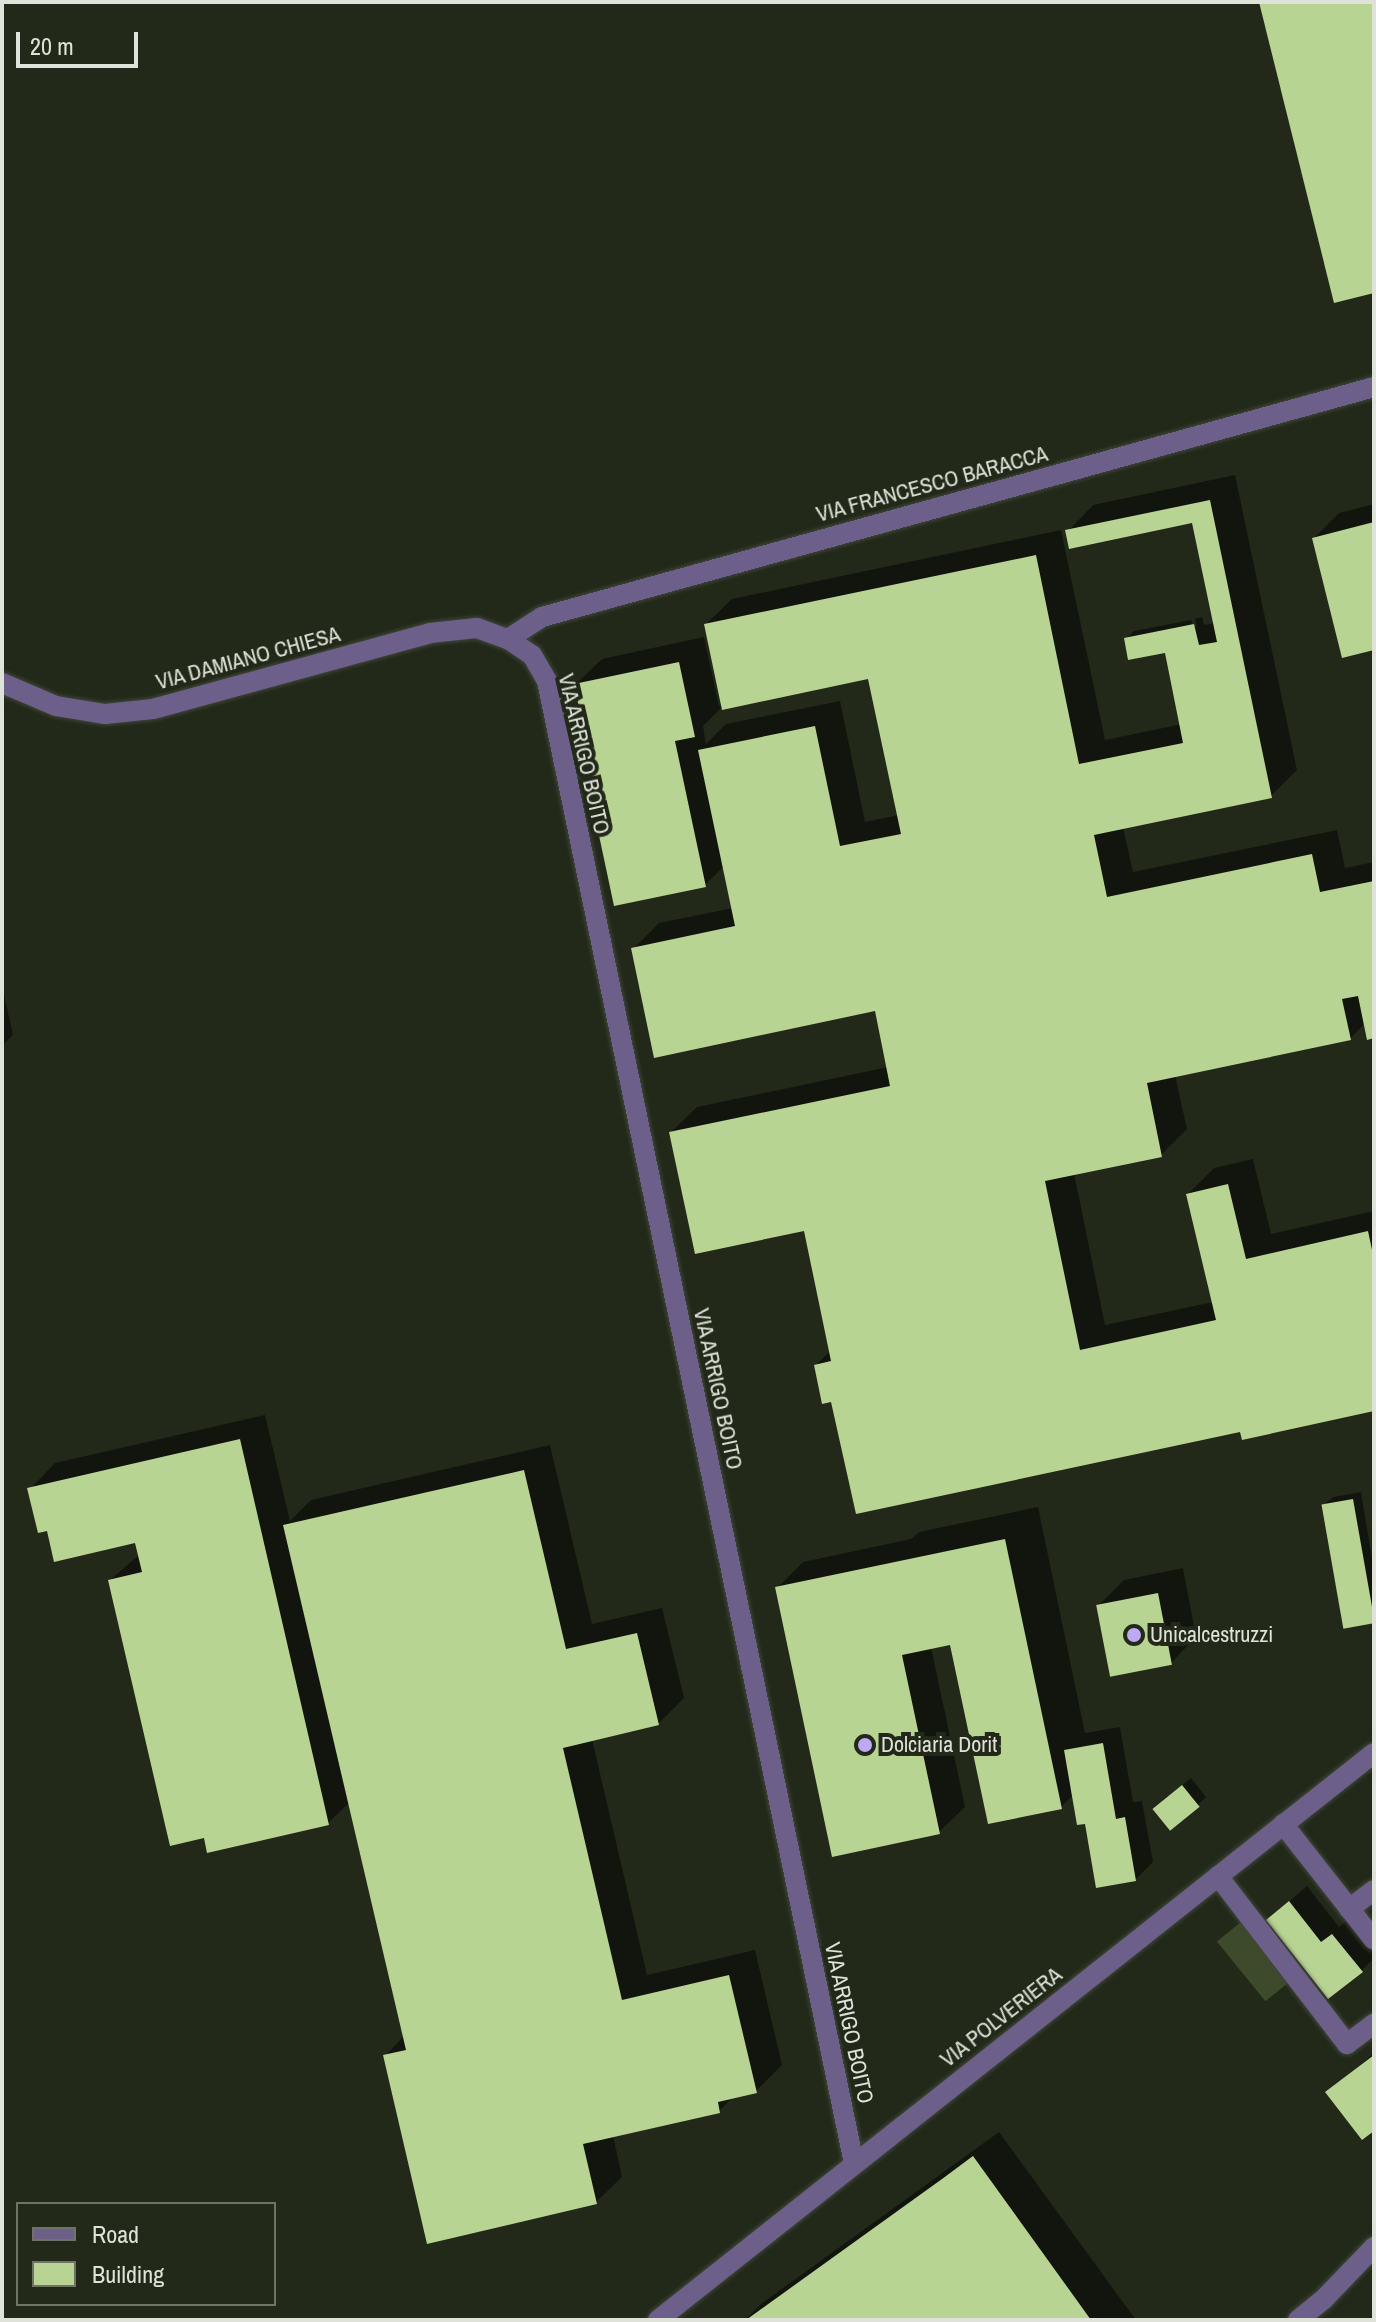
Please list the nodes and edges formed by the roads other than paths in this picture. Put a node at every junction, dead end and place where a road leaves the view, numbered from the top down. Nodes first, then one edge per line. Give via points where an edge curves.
1 (1374, 387) edge
2 (508, 639) junction
3 (2, 683) edge
4 (1374, 1753) edge
5 (1283, 1824) junction
6 (1218, 1876) junction
7 (1374, 1890) edge
8 (1349, 1909) junction
9 (1374, 1940) edge
10 (1374, 2024) edge
11 (854, 2164) junction
12 (1374, 2247) edge
13 (658, 2320) edge
14 (1298, 2320) edge

1 - 2 street, VIA FRANCESCO BARACCA via 542,617
2 - 3 street, VIA DAMIANO CHIESA via 477,628 430,633 153,709 105,714 56,706
2 - 11 street, VIA ARRIGO BOITO via 532,655 547,681
4 - 5 street, VIA POLVERIERA
5 - 6 street, VIA POLVERIERA
5 - 8 street
6 - 10 street via 1347,2044
6 - 11 street, VIA POLVERIERA
7 - 8 street
8 - 9 street
11 - 13 street, VIA POLVERIERA
12 - 14 street

